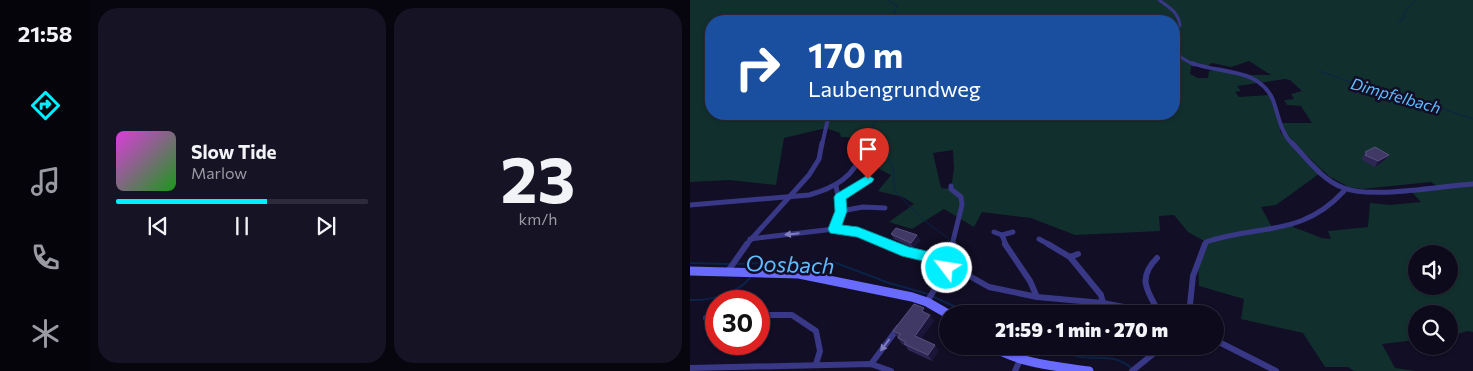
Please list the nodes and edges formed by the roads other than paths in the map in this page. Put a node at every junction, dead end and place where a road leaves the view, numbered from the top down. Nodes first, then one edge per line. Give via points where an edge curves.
1 (1159, 0) edge
2 (1177, 15) edge
3 (1180, 57) edge
4 (828, 120) edge
5 (862, 150) dead end
6 (868, 179) dead end
7 (1473, 184) edge
8 (836, 186) junction
9 (951, 186) dead end
10 (1344, 191) dead end
11 (792, 196) junction
12 (840, 197) junction
13 (690, 205) edge
14 (885, 208) dead end
15 (841, 211) junction
16 (834, 229) junction
17 (994, 232) dead end
18 (1013, 232) dead end
19 (1002, 235) junction
20 (750, 239) junction
21 (1039, 239) dead end
22 (1078, 254) dead end
23 (1070, 257) junction
24 (1157, 258) dead end
25 (947, 265) junction
26 (731, 267) junction
27 (690, 271) edge
28 (1037, 297) junction
29 (925, 300) junction
30 (1103, 303) junction
31 (1113, 305) edge
32 (1156, 305) edge
33 (1190, 305) edge
34 (939, 309) edge
35 (770, 315) edge
36 (904, 321) edge
37 (1224, 345) edge
38 (1008, 355) edge
39 (1152, 355) edge
40 (1020, 360) junction
41 (816, 364) junction
42 (871, 364) junction
43 (690, 368) edge
44 (1133, 370) edge
45 (891, 371) edge
46 (1015, 371) edge
47 (1089, 371) edge
48 (1276, 371) edge

1 - 2 street
3 - 7 street via 1206,68 1244,75 1262,84 1277,111 1285,137 1328,178 1345,189 1382,191
4 - 11 street via 819,159
5 - 8 street via 850,174
6 - 12 street
8 - 11 street via 809,195
8 - 12 street
9 - 25 street via 963,201
10 - 33 street via 1314,217 1300,223 1223,235 1206,242 1193,276
11 - 13 street
11 - 20 street
12 - 15 street
14 - 15 street via 871,205
15 - 16 street
16 -> 20 street
16 - 25 street via 858,232
17 - 19 street
18 - 19 street
19 - 28 street
20 - 26 street
21 - 23 street
22 - 23 street
23 - 30 street via 1101,295
24 - 32 street via 1145,270 1144,282
25 - 28 street via 989,287
25 - 29 street
26 - 27 main road
26 - 29 main road via 799,274
28 - 30 street
29 - 34 main road
30 - 31 street
35 - 41 street via 792,315 816,331 820,351
36 -> 42 street
37 - 48 street
38 - 40 main road
39 - 44 street
40 - 46 street
40 - 47 main road
41 - 42 street
41 - 43 street
42 - 45 street

